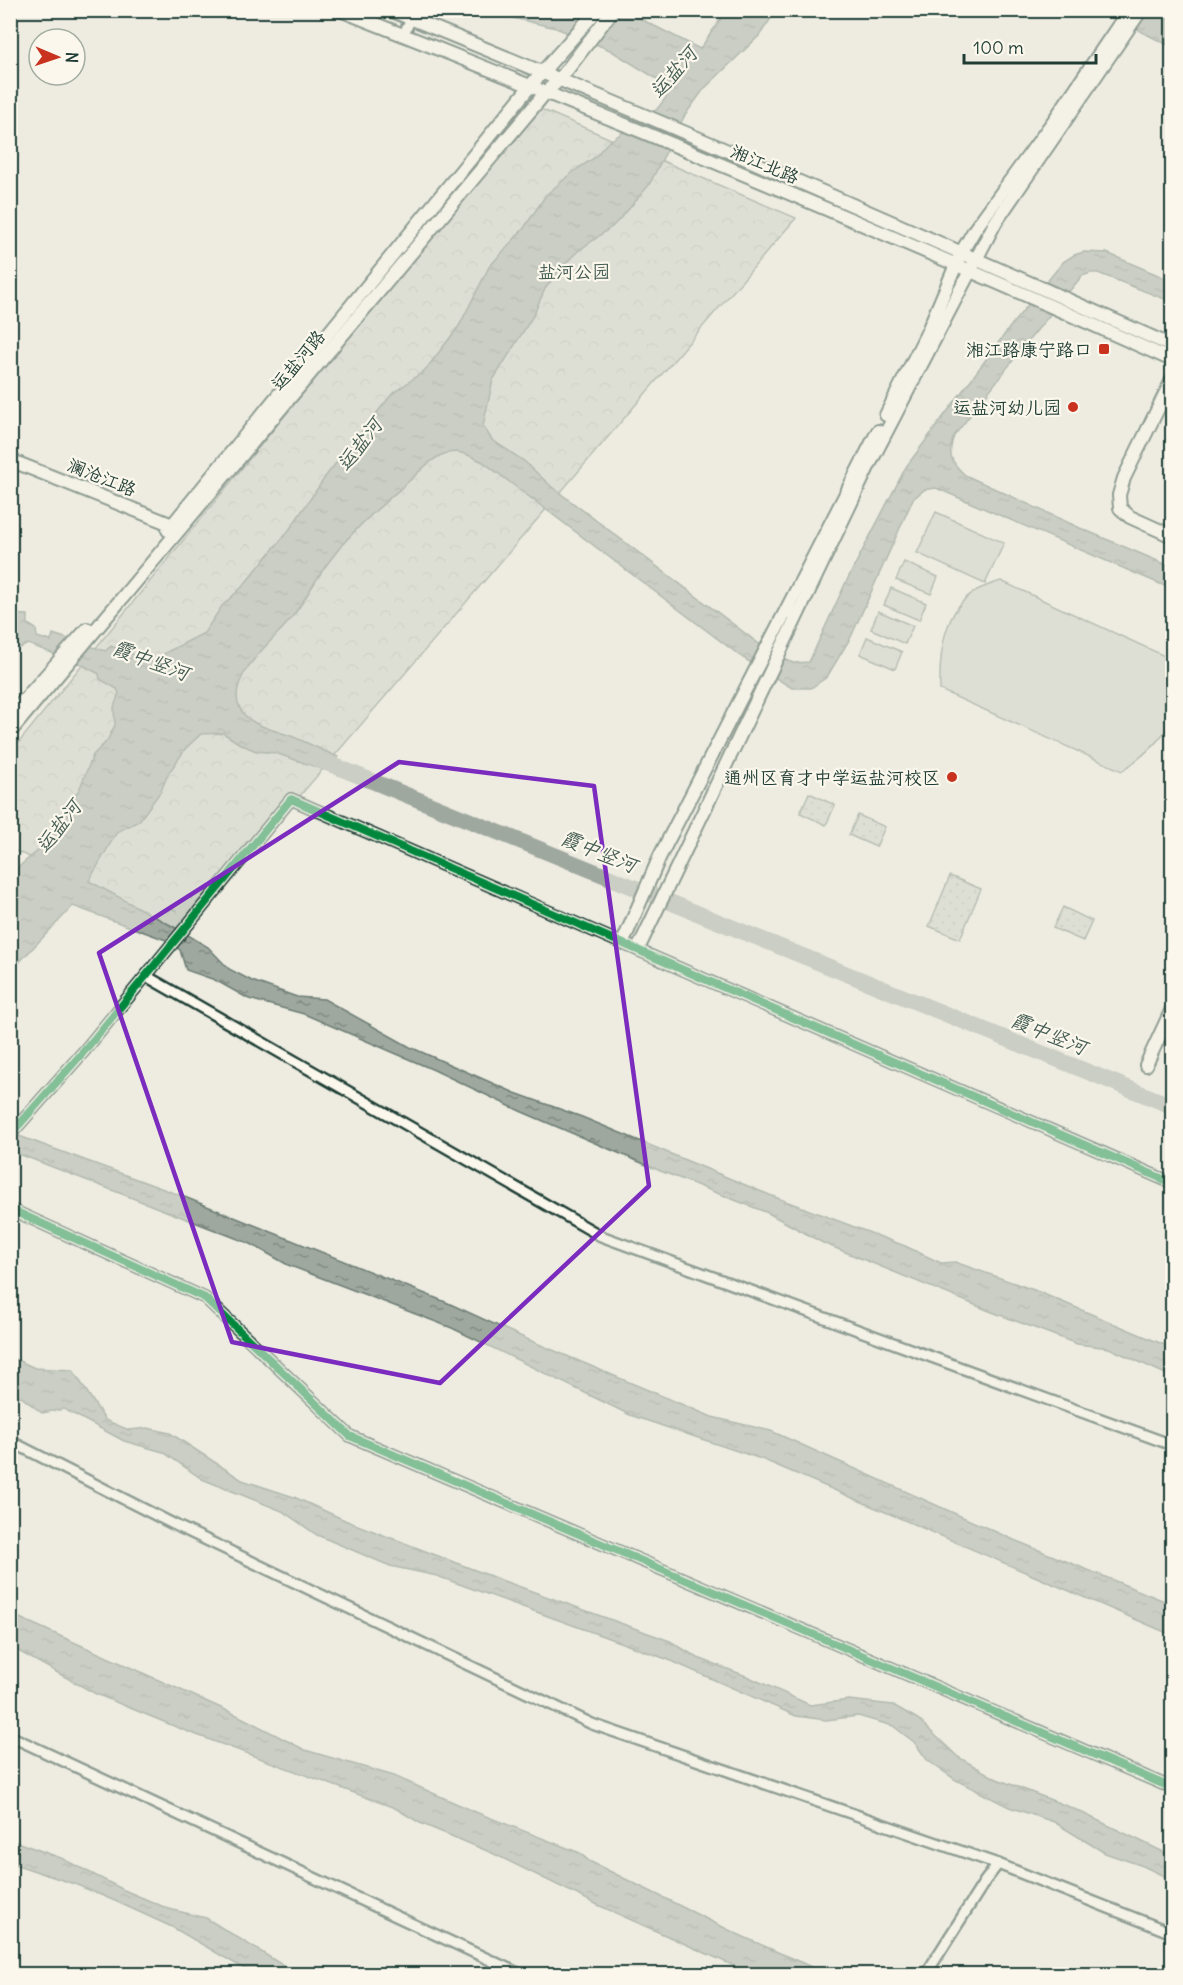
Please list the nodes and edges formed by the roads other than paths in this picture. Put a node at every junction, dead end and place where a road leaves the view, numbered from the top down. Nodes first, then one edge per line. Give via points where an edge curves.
1 (340, 10) edge
2 (390, 10) edge
3 (597, 10) edge
4 (613, 10) edge
5 (1129, 10) edge
6 (1141, 10) edge
7 (412, 15) edge
8 (1121, 32) junction
9 (403, 35) junction
10 (544, 72) junction
11 (560, 79) junction
12 (531, 85) junction
13 (546, 92) junction
14 (961, 253) junction
15 (977, 260) junction
16 (956, 266) junction
17 (970, 271) junction
18 (1173, 346) edge
19 (1173, 360) edge
20 (1173, 380) edge
21 (10, 460) edge
22 (177, 527) junction
23 (1173, 536) edge
24 (63, 664) junction
25 (10, 716) edge
26 (10, 732) edge
27 (622, 942) junction
28 (638, 949) junction
29 (146, 976) junction
30 (1173, 1009) edge
31 (1146, 1065) dead end
32 (13, 1132) edge
33 (1173, 1183) edge
34 (10, 1209) edge
35 (10, 1441) edge
36 (1173, 1445) edge
37 (10, 1736) edge
38 (1173, 1788) edge
39 (999, 1864) junction
40 (1173, 1933) edge
41 (520, 1974) edge
42 (926, 1974) edge

1 - 9 street, 湘江北路
2 - 7 street, 湘江北路
3 - 10 street, 运盐河路
4 - 11 street, 运盐河路
5 - 8 street
6 - 8 street
7 - 9 street
7 - 10 street, 湘江北路
8 - 14 street via 1055,118
8 - 15 street via 995,223
9 - 12 street, 湘江北路
10 - 11 street, 湘江北路
10 - 12 street, 运盐河路
11 - 13 street, 运盐河路
11 - 14 street, 湘江北路
12 - 13 street, 湘江北路
12 - 22 street, 运盐河路
13 - 16 street, 湘江北路
13 - 22 street, 运盐河路
14 - 15 street, 湘江北路
14 - 16 street
15 - 17 street
15 - 18 street, 湘江北路
16 - 17 street, 湘江北路
16 - 27 street via 887,413 660,856
17 - 19 street, 湘江北路
17 - 28 street via 868,467
20 - 23 street via 1119,495 1120,508 1130,518
21 - 22 street, 澜沧江路
22 - 24 street, 运盐河路
24 - 25 street, 运盐河路
24 - 26 street, 运盐河路
27 - 28 street
27 - 29 street via 291,799
28 - 33 street
29 - 32 street
29 - 36 street via 602,1236
30 - 31 street
34 - 38 street via 206,1298 350,1436
35 - 39 street via 177,1526 592,1724
37 - 41 street
39 - 40 street
39 - 42 street

